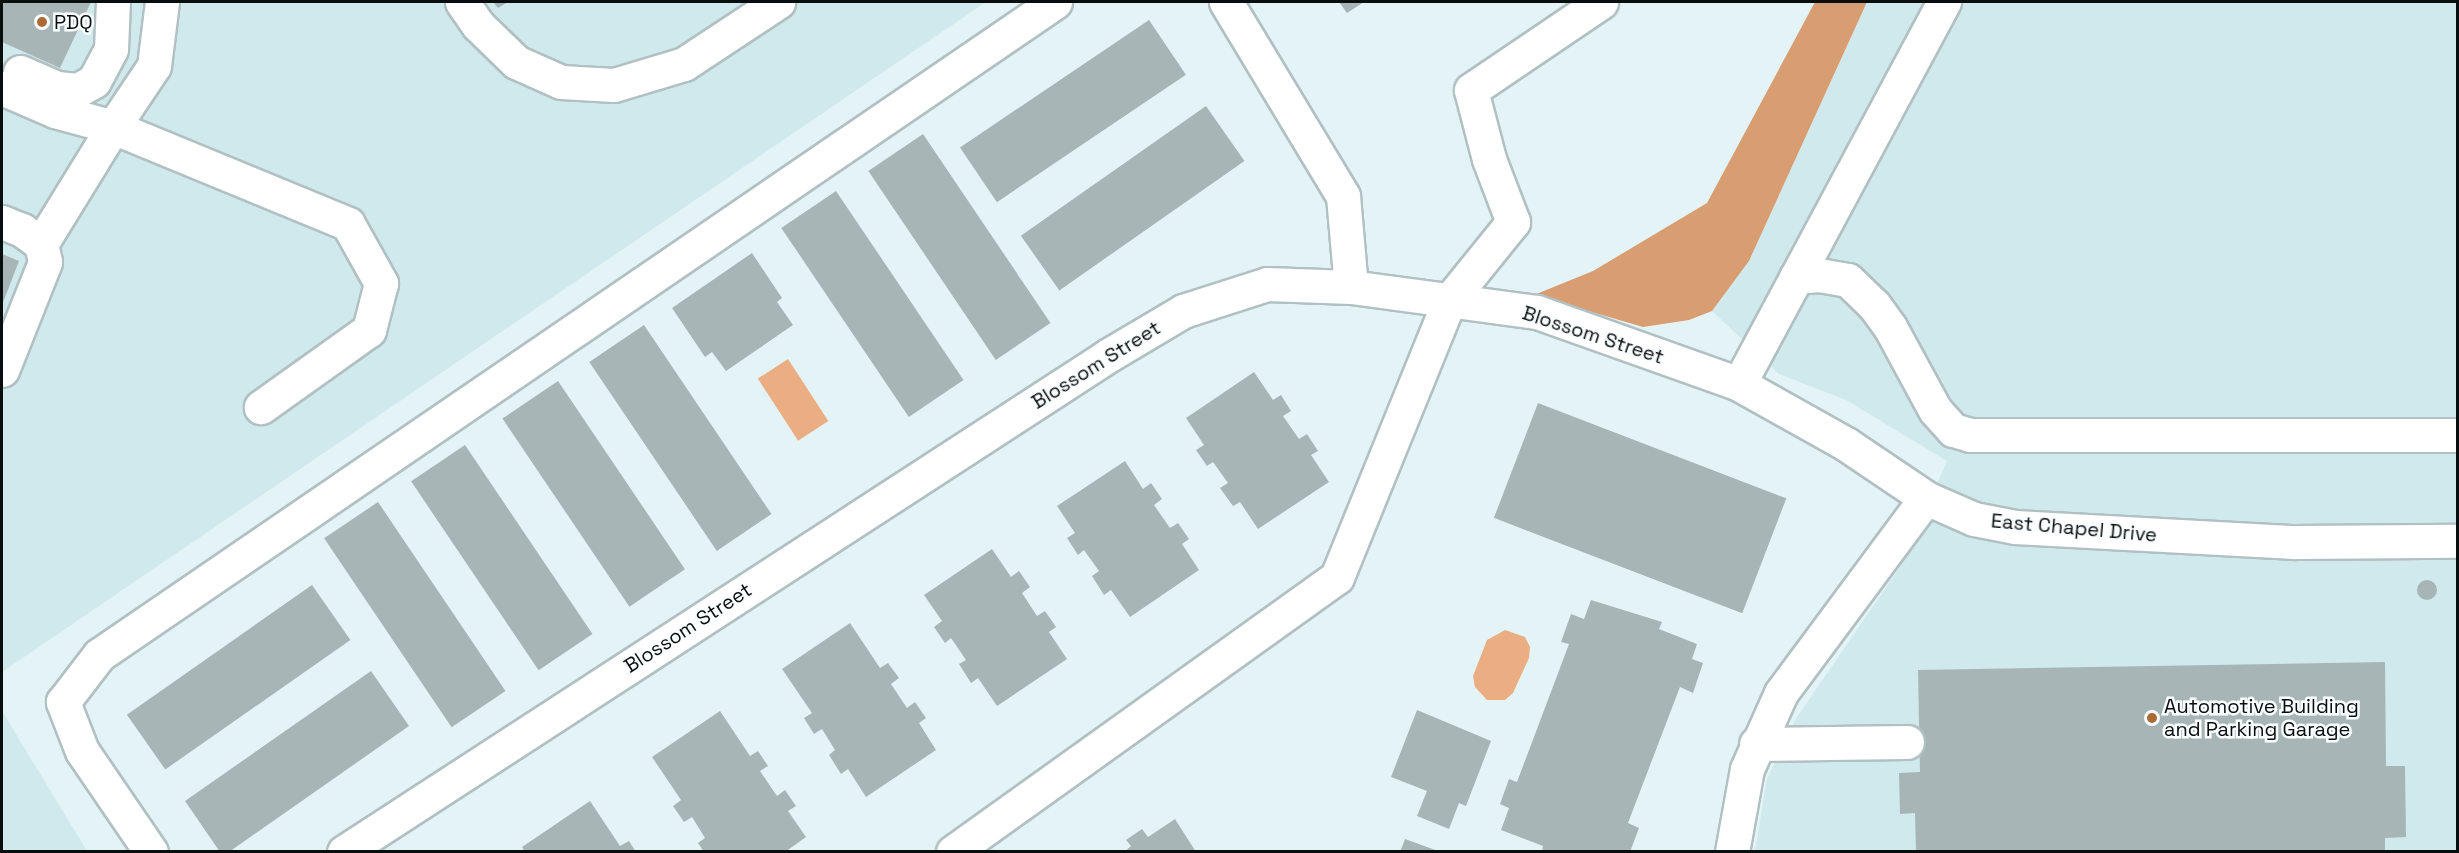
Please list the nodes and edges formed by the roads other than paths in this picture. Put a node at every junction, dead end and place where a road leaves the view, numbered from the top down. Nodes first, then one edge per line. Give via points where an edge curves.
1 (113, 2) edge
2 (162, 2) edge
3 (462, 2) edge
4 (778, 2) edge
5 (1055, 2) edge
6 (1226, 2) edge
7 (1601, 2) edge
8 (1944, 2) edge
9 (2, 67) edge
10 (2, 88) edge
11 (113, 127) junction
12 (2, 222) edge
13 (41, 244) junction
14 (1796, 277) junction
15 (1351, 287) junction
16 (1449, 301) junction
17 (2, 370) edge
18 (1739, 384) junction
19 (261, 407) dead end
20 (2457, 435) edge
21 (1926, 498) junction
22 (2457, 542) edge
23 (1907, 742) dead end
24 (1756, 744) junction
25 (151, 852) edge
26 (344, 852) edge
27 (953, 852) edge
28 (1732, 852) edge

1 - 9 street via 111,49 94,81 78,90 57,88
2 - 11 street via 154,66
3 - 4 street via 478,25 516,62 561,82 614,85 684,64
5 - 25 street via 99,655 63,702 82,751
6 - 15 street via 1343,196
7 - 16 street via 1471,90 1489,159 1513,222
8 - 14 street
10 - 11 street via 55,111
11 - 13 street
11 - 19 street via 348,224 381,283 369,330
12 - 13 street
13 - 17 street via 45,262
14 - 18 street
14 - 20 street via 1820,275 1848,280 1874,304 1890,327 1935,410 1953,430 1970,435
15 - 16 street, Blossom Street
15 - 26 street, Blossom Street via 1267,284 1183,311 1109,355
16 - 18 street, Blossom Street via 1537,312
16 - 27 street via 1337,577
18 - 21 street, Blossom Street via 1846,444
21 - 22 street, East Chapel Drive via 1974,519 2015,527 2295,542
21 - 24 street via 1806,655 1781,693
23 - 24 street
24 - 28 street via 1740,796

